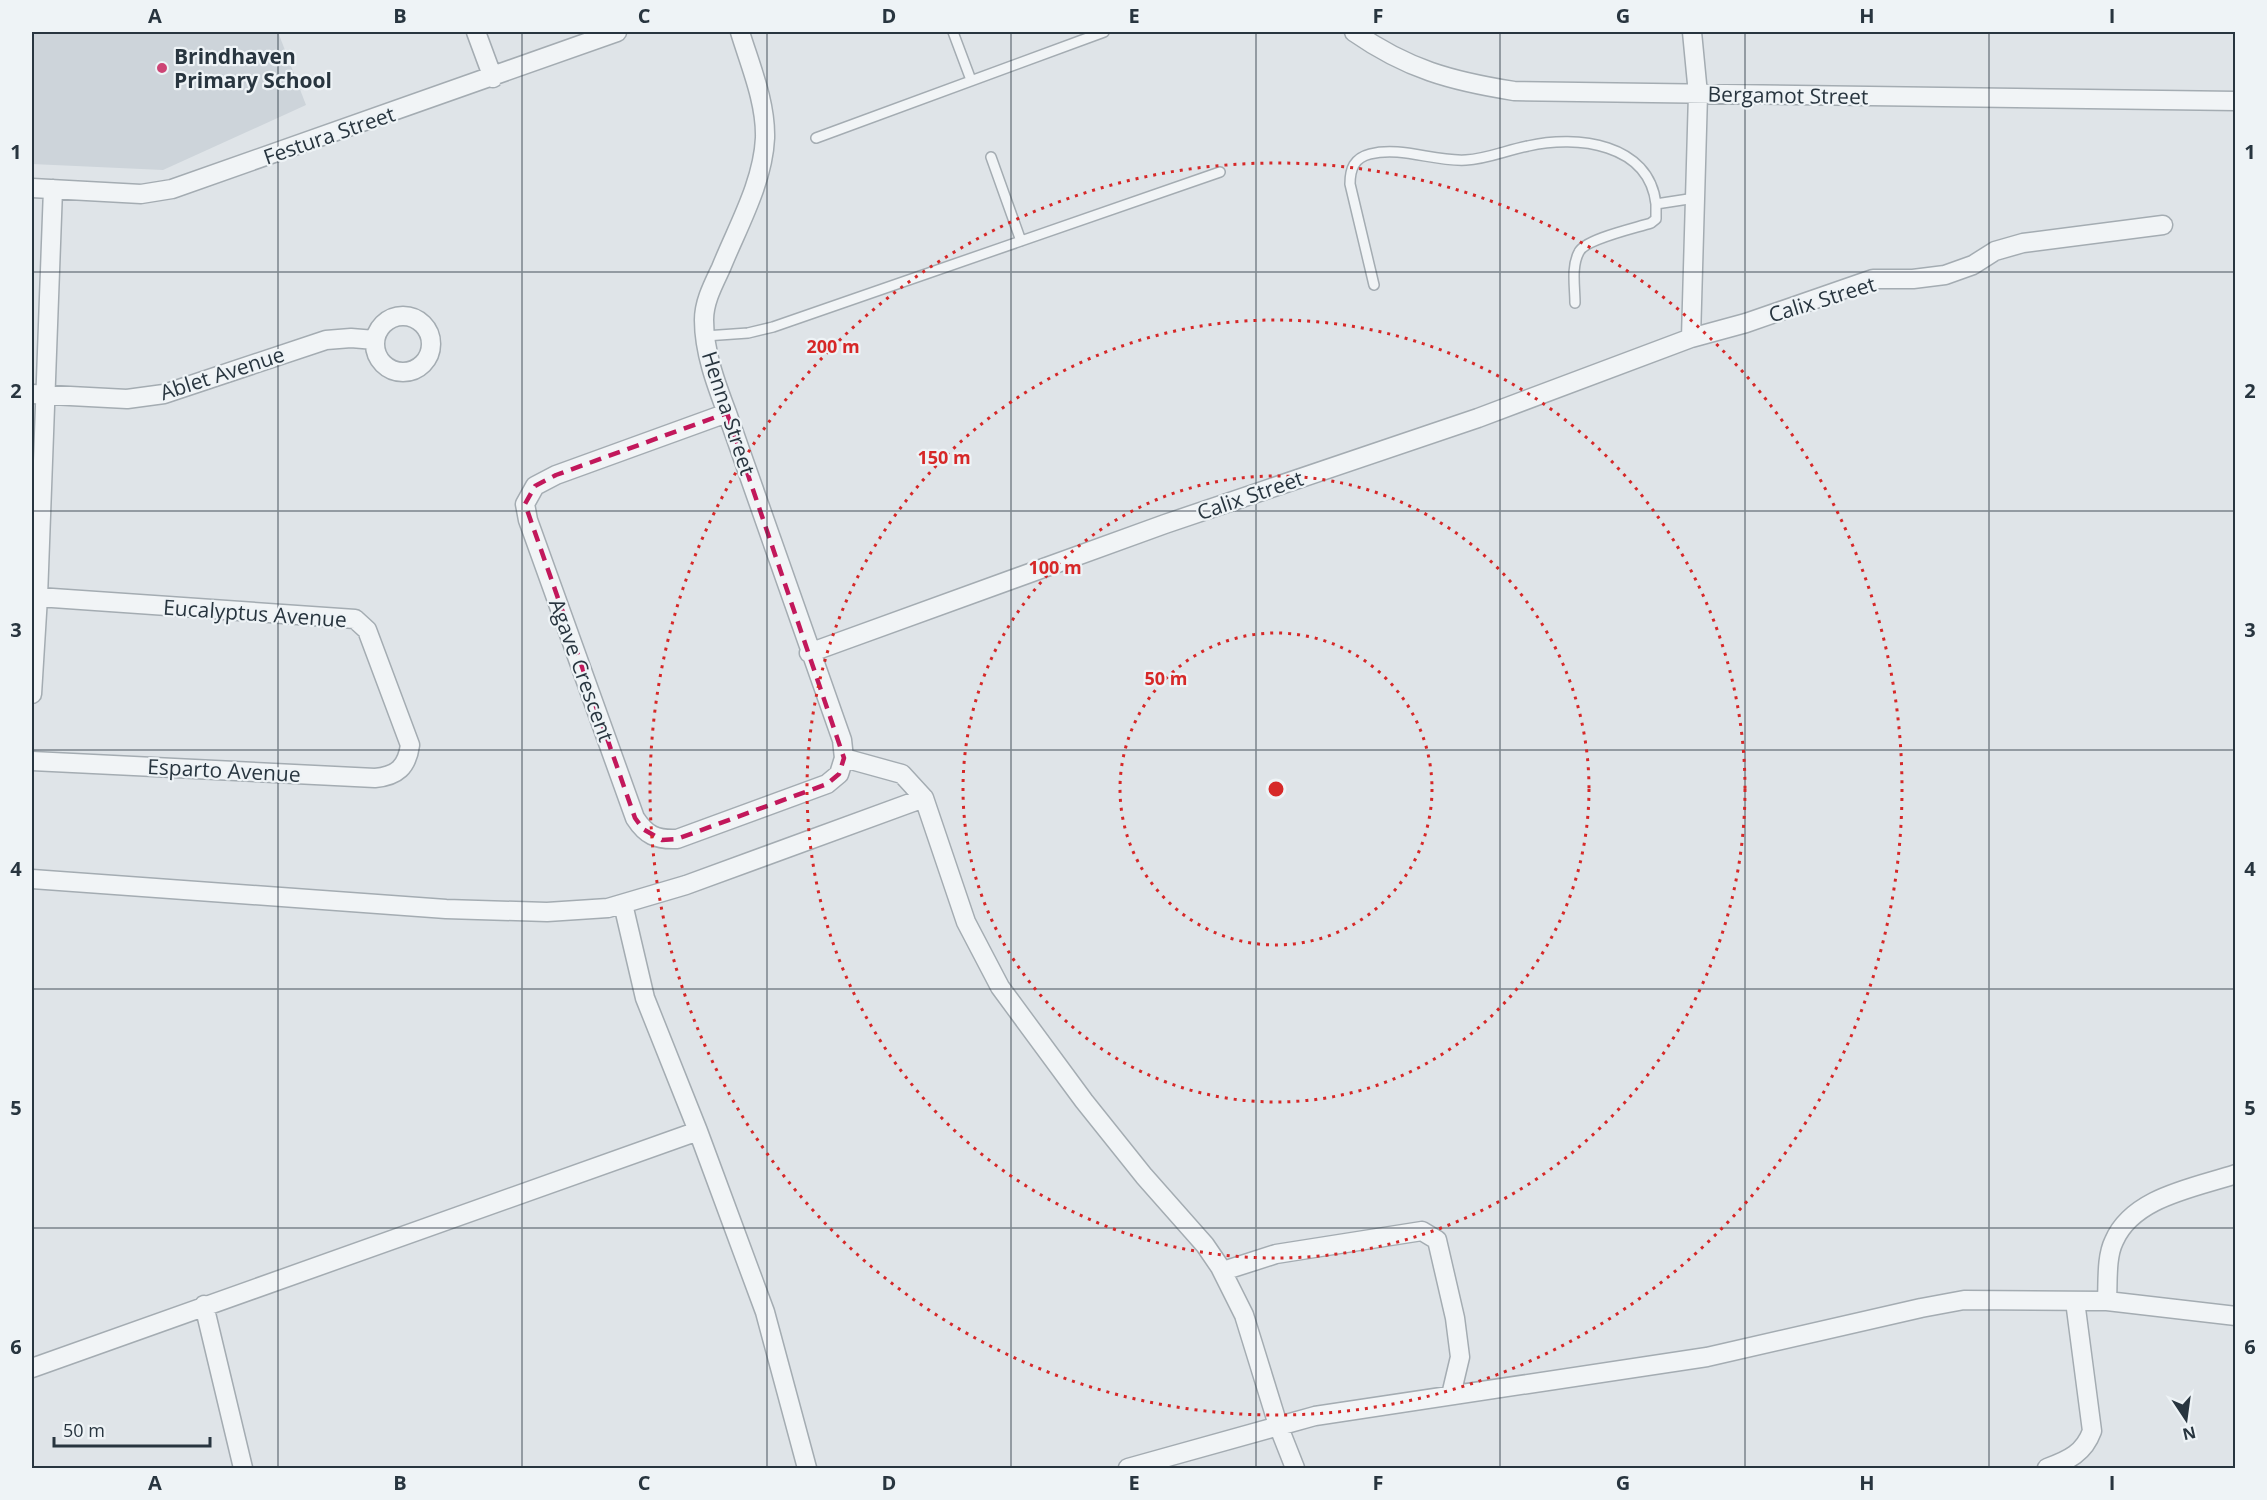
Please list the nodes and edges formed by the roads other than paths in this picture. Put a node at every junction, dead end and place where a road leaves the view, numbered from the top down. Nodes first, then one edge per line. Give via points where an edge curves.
1 (476, 32) edge
2 (617, 32) edge
3 (740, 32) edge
4 (953, 32) edge
5 (1104, 32) edge
6 (1354, 32) edge
7 (1692, 32) edge
8 (493, 78) junction
9 (972, 80) junction
10 (1698, 94) junction
11 (2235, 101) edge
12 (816, 138) dead end
13 (991, 157) dead end
14 (1220, 172) dead end
15 (32, 188) edge
16 (53, 189) junction
17 (1695, 198) junction
18 (1656, 204) junction
19 (2163, 225) dead end
20 (1021, 241) junction
21 (1374, 285) dead end
22 (1575, 303) dead end
23 (705, 336) junction
24 (1691, 338) junction
25 (375, 340) dead end
26 (39, 394) edge
27 (727, 413) junction
28 (38, 597) junction
29 (809, 653) junction
30 (32, 694) edge
31 (844, 758) junction
32 (408, 759) joint
33 (32, 761) edge
34 (924, 798) junction
35 (32, 879) edge
36 (623, 904) junction
37 (698, 1131) junction
38 (2235, 1174) edge
39 (1222, 1271) junction
40 (2075, 1301) junction
41 (2107, 1301) junction
42 (204, 1305) junction
43 (2235, 1316) edge
44 (32, 1368) edge
45 (1451, 1395) junction
46 (1278, 1425) junction
47 (243, 1468) edge
48 (807, 1468) edge
49 (1128, 1468) edge
50 (1295, 1468) edge
51 (2047, 1468) edge

1 - 8 street
2 - 8 street, Festura Street
3 - 23 street, Henna Street via 757,88 765,137 749,200 706,303
4 - 9 lane
5 - 9 lane
6 - 10 street, Bergamot Street via 1416,68 1480,86 1514,91
7 - 10 street
8 - 16 street, Festura Street via 172,189 141,194
9 - 12 lane
10 - 11 street, Bergamot Street
10 - 17 street
13 - 20 lane
14 - 20 lane
15 - 16 street, Festura Street
16 - 26 street
17 - 18 lane
17 - 24 street
18 - 21 lane via 1637,162 1622,152 1593,144 1529,145 1466,160 1389,152 1370,154 1358,158 1350,171 1350,184
18 - 22 lane via 1656,219 1651,223 1579,250 1574,264
19 - 24 street, Calix Street via 2023,243 1995,251 1973,265 1945,275 1873,279
20 - 23 lane via 773,327
23 - 27 street, Henna Street
24 - 29 street, Calix Street via 1478,418 1165,524
25 - 26 street, Ablet Avenue via 326,340 144,398
26 - 28 street
27 - 29 street, Henna Street
27 - 31 street, Agave Crescent via 535,486 525,504 528,520 635,818 651,836 677,839 827,784 839,774
28 - 30 street
28 - 32 street, Eucalyptus Avenue via 355,620 367,630 410,745
29 - 31 street, Henna Street via 842,740
31 - 34 street via 902,774
32 - 33 street, Esparto Avenue via 392,777 375,778
34 - 36 street via 686,885
34 - 39 street via 966,922 1000,987 1084,1101 1205,1245
35 - 36 street via 446,909 547,912
36 - 37 street via 645,998
37 - 42 street
37 - 48 street via 765,1312
38 - 41 street via 2157,1200 2127,1219 2113,1243
39 - 45 street via 1276,1254 1422,1231 1437,1240 1455,1318 1460,1357
39 - 46 street via 1252,1338
40 - 41 street
40 - 45 street via 1964,1300 1707,1357
40 - 51 street via 2092,1431 2087,1446
41 - 43 street
42 - 44 street
42 - 47 street
45 - 46 street
46 - 49 street
46 - 50 street

